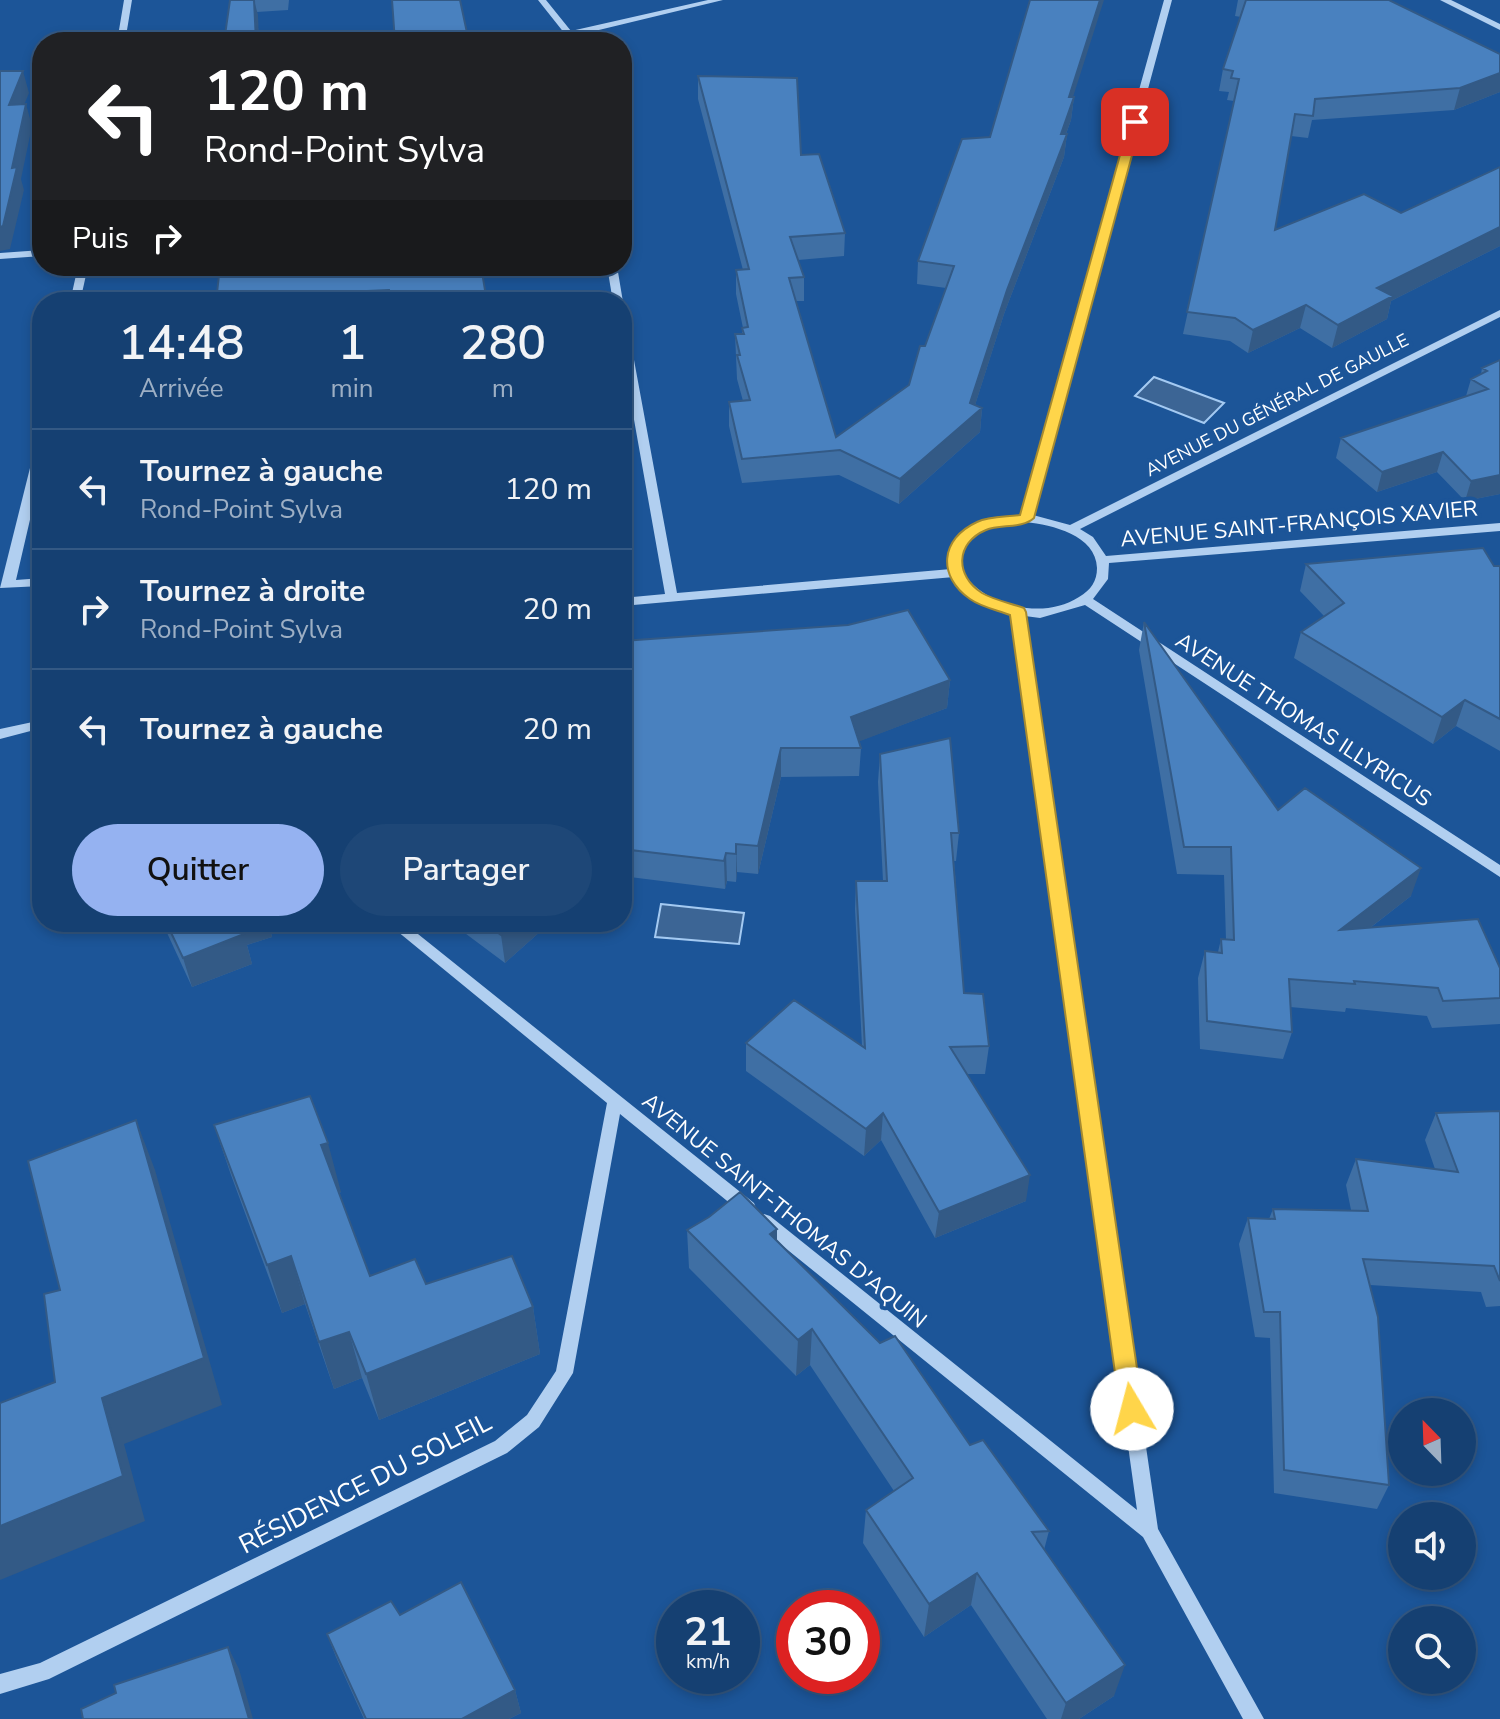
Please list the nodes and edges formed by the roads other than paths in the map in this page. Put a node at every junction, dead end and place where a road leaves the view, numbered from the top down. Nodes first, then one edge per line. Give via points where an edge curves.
1 (128, 0) edge
2 (542, 0) edge
3 (719, 0) edge
4 (1168, 0) edge
5 (1444, 0) edge
6 (1500, 27) edge
7 (123, 32) edge
8 (566, 32) edge
9 (594, 32) edge
10 (32, 254) edge
11 (0, 256) edge
12 (1500, 313) edge
13 (632, 377) edge
14 (32, 482) edge
15 (1026, 518) junction
16 (1500, 527) edge
17 (1071, 529) junction
18 (1102, 560) junction
19 (955, 573) junction
20 (32, 583) edge
21 (5, 584) edge
22 (672, 598) junction
23 (1086, 600) junction
24 (632, 601) edge
25 (1018, 612) junction
26 (32, 726) edge
27 (0, 734) edge
28 (1500, 872) edge
29 (405, 932) edge
30 (615, 1101) junction
31 (1149, 1531) junction
32 (0, 1684) edge
33 (1254, 1719) edge

1 - 7 street
2 - 8 street
3 - 9 street
4 - 15 street
5 - 6 street
10 - 11 street
12 - 17 street, AVENUE DU GÉNÉRAL DE GAULLE
13 - 22 street
14 - 21 street
15 - 17 street
15 - 19 street via 985,524 968,533 957,545
16 - 18 street, AVENUE SAINT-FRANÇOIS XAVIER
17 - 18 street via 1096,548
18 - 23 street via 1098,588
19 - 22 street
19 - 25 street via 978,598
20 - 21 street
22 - 24 street
23 - 25 street via 1055,611
23 - 28 street, AVENUE THOMAS ILLYRICUS
25 - 31 street
26 - 27 street
29 - 30 street, AVENUE SAINT-THOMAS D'AQUIN
30 - 31 street, AVENUE SAINT-THOMAS D'AQUIN
30 - 32 street, RÉSIDENCE DU SOLEIL via 564,1373 533,1421 487,1454 42,1672
31 - 33 street

